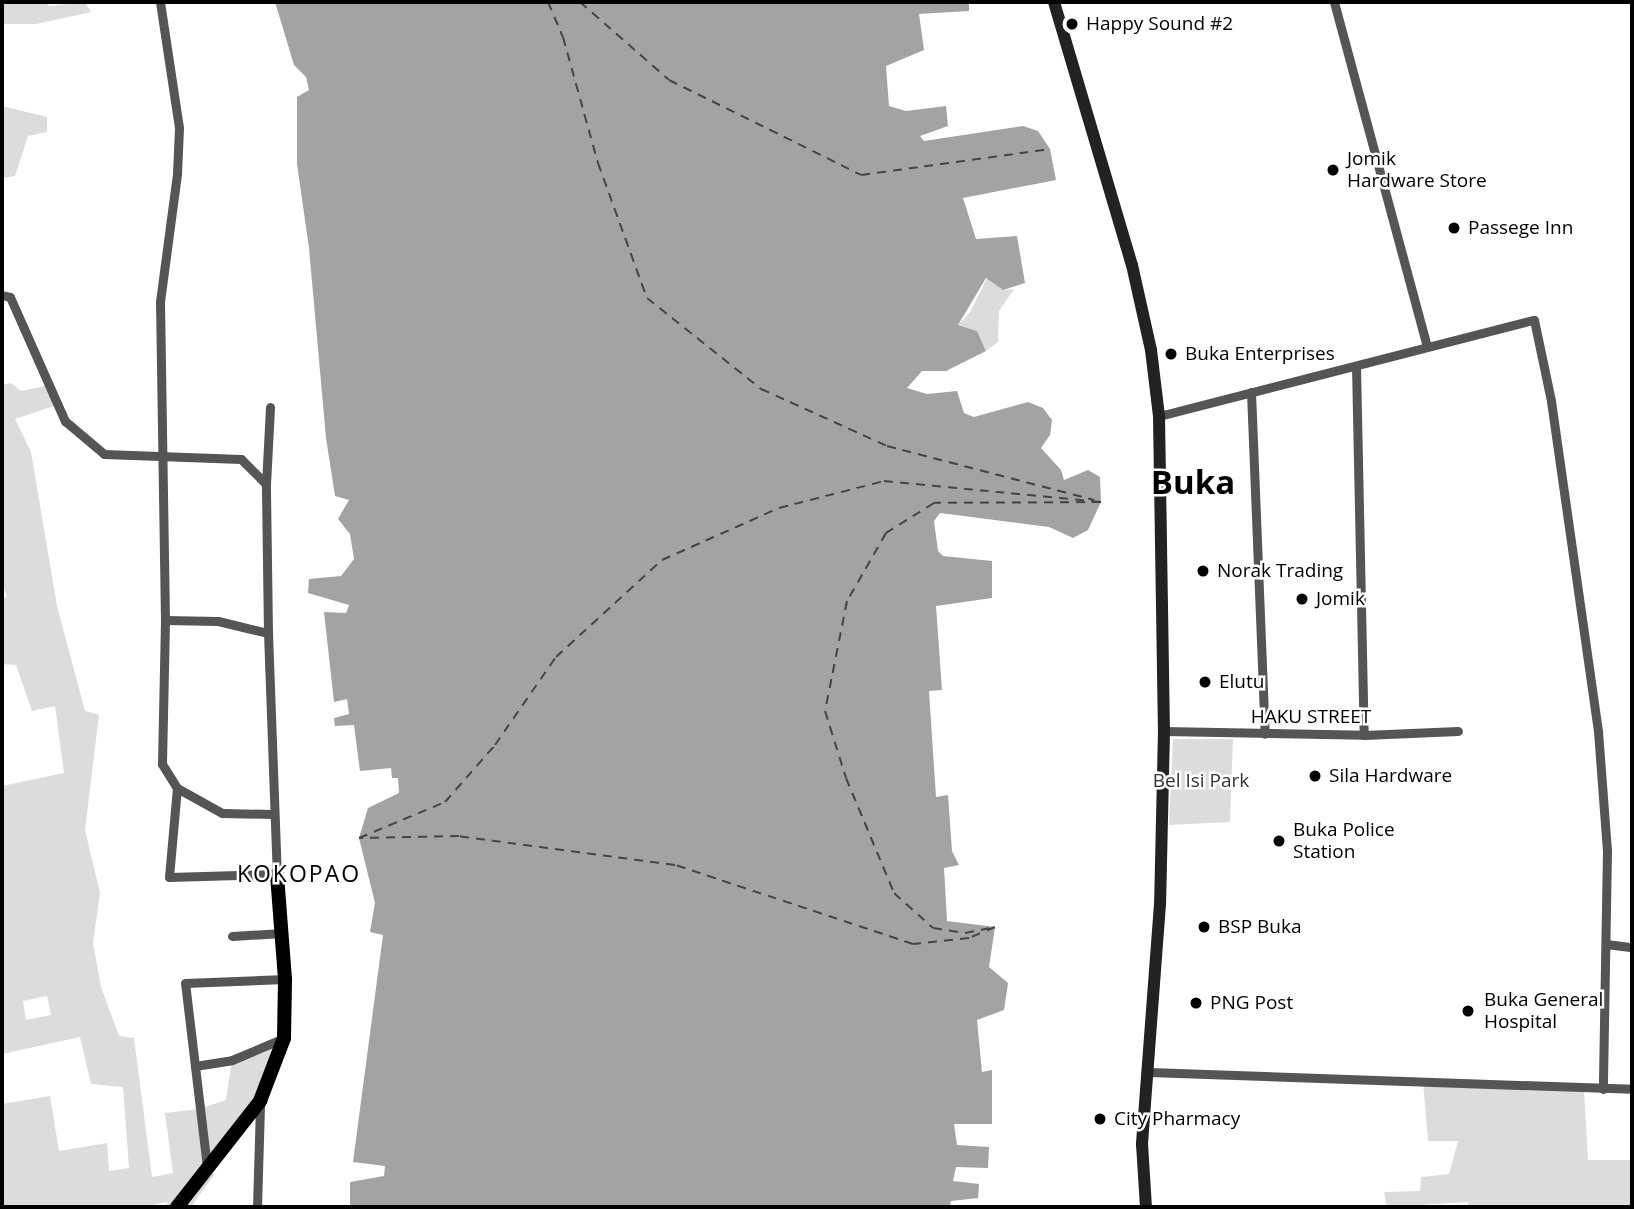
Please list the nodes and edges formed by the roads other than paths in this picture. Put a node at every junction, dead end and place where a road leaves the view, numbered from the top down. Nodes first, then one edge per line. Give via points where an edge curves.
1 (160, 2) edge
2 (1054, 2) edge
3 (1334, 2) edge
4 (2, 295) edge
5 (1426, 344) junction
6 (1356, 366) junction
7 (1251, 392) junction
8 (270, 407) dead end
9 (1159, 416) junction
10 (162, 453) junction
11 (266, 484) junction
12 (165, 620) junction
13 (268, 633) junction
14 (1164, 731) junction
15 (1458, 731) dead end
16 (1265, 734) junction
17 (1364, 735) junction
18 (177, 788) junction
19 (272, 814) junction
20 (277, 874) junction
21 (283, 933) junction
22 (232, 936) dead end
23 (1606, 944) junction
24 (1632, 947) edge
25 (285, 979) junction
26 (284, 1038) junction
27 (195, 1066) junction
28 (1149, 1072) junction
29 (1604, 1089) junction
30 (1632, 1089) edge
31 (260, 1101) junction
32 (207, 1167) junction
33 (177, 1207) edge
34 (257, 1207) edge
35 (1146, 1207) edge

1 - 10 street via 179,128 160,302
2 - 9 main road via 1132,265 1151,350
3 - 5 street
4 - 10 street via 10,298 65,421 104,454
5 - 6 street
5 - 23 street via 1534,320 1557,441 1598,731 1607,851
6 - 7 street
6 - 17 street
7 - 9 street
7 - 16 street
8 - 11 street
9 - 14 main road
10 - 11 street via 241,458
10 - 12 street
11 - 13 street
12 - 13 street via 218,621
12 - 18 street via 162,764
13 - 19 street
14 - 16 street, HAKU STREET
14 - 28 main road via 1160,904
15 - 17 street, HAKU STREET
16 - 17 street, HAKU STREET
18 - 19 street via 222,813
18 - 20 street via 169,877
19 - 20 street
20 - 21 main road
21 - 22 street
21 - 25 main road
23 - 24 street
23 - 29 street
25 - 26 main road
25 - 27 street via 185,983
26 - 27 street via 232,1060
26 - 31 main road
27 - 32 street
28 - 29 street
28 - 35 main road via 1142,1144
29 - 30 street
31 - 32 main road
31 - 34 street
32 - 33 main road

